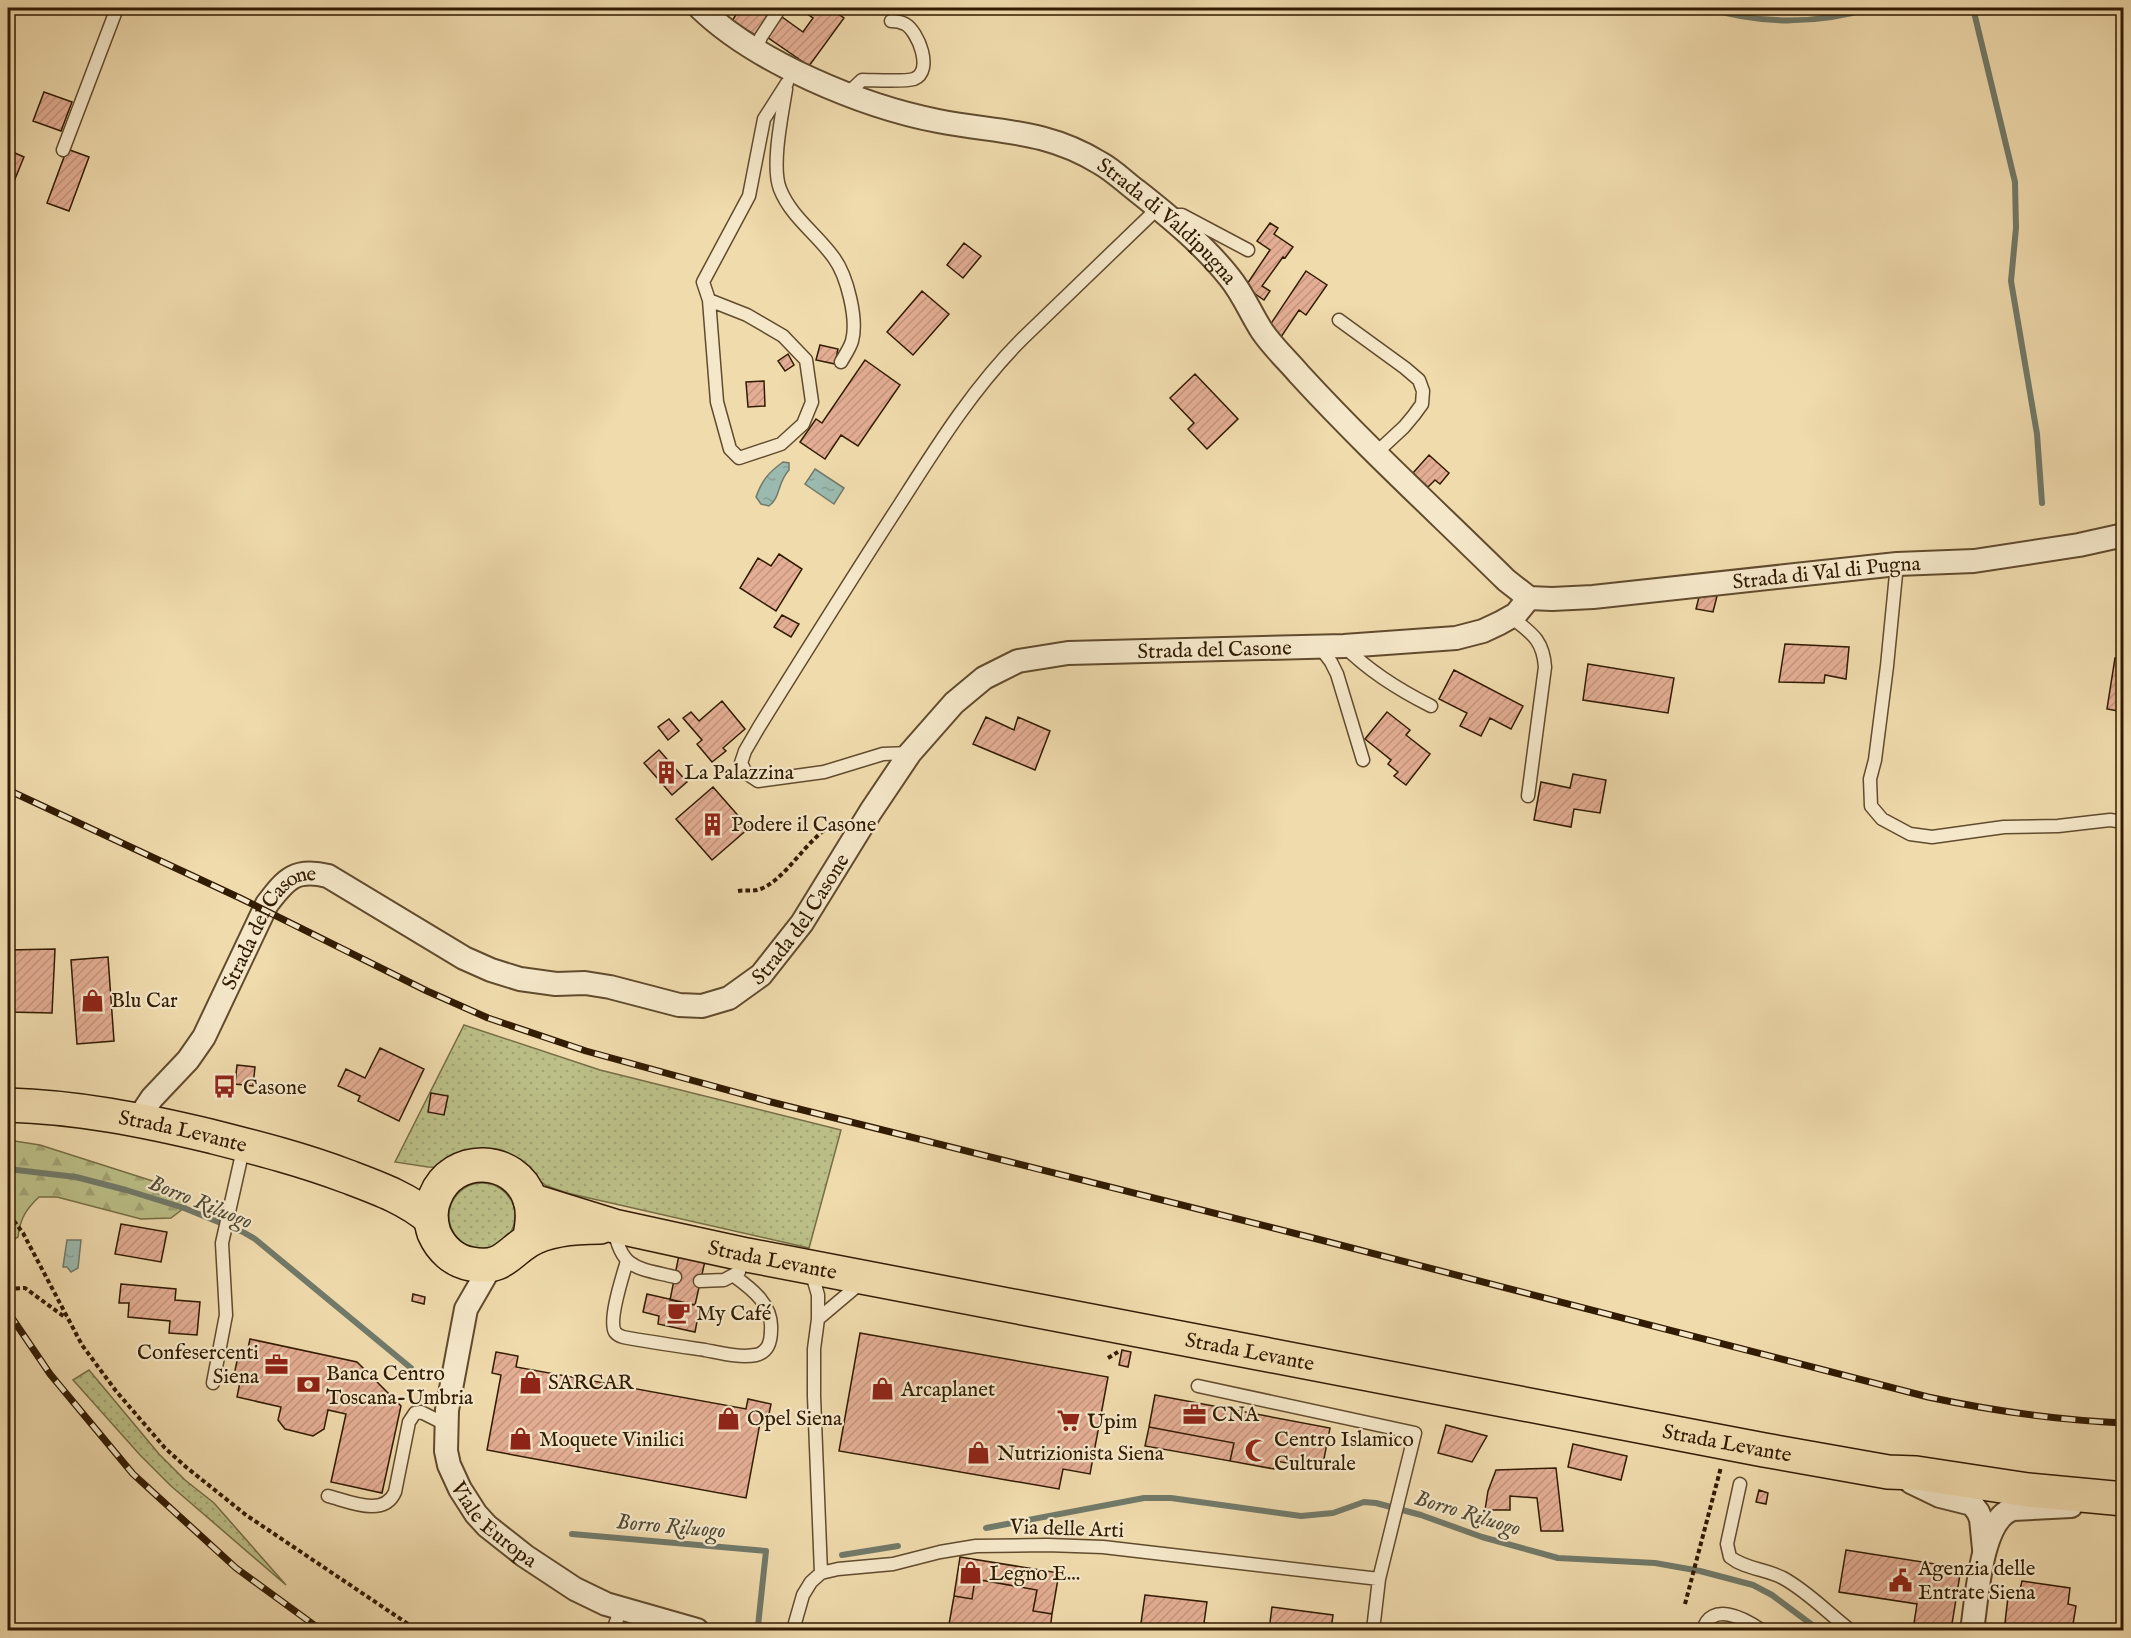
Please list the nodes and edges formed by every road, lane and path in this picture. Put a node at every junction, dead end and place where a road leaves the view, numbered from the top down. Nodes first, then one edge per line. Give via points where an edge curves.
1 (117, 8) edge
2 (700, 8) edge
3 (780, 8) edge
4 (891, 21) dead end
5 (756, 50) junction
6 (788, 75) junction
7 (846, 95) junction
8 (63, 150) dead end
9 (1162, 212) junction
10 (1248, 250) dead end
11 (709, 300) junction
12 (1339, 320) dead end
13 (842, 362) dead end
14 (1376, 453) junction
15 (2124, 535) edge
16 (1898, 564) junction
17 (1529, 598) junction
18 (1511, 617) junction
19 (1319, 646) junction
20 (1344, 646) junction
21 (1431, 706) dead end
22 (910, 753) junction
23 (1363, 760) dead end
24 (1528, 795) dead end
25 (871, 810) junction
26 (2124, 822) edge
27 (738, 891) dead end
28 (8, 1105) edge
29 (138, 1119) junction
30 (244, 1144) junction
31 (354, 1179) junction
32 (444, 1181) junction
33 (530, 1200) junction
34 (8, 1216) edge
35 (431, 1219) junction
36 (614, 1226) junction
37 (529, 1240) junction
38 (446, 1251) junction
39 (627, 1261) junction
40 (492, 1264) junction
41 (741, 1266) junction
42 (809, 1267) junction
43 (675, 1277) dead end
44 (868, 1278) junction
45 (700, 1281) dead end
46 (8, 1289) edge
47 (466, 1309) junction
48 (66, 1318) junction
49 (818, 1319) junction
50 (213, 1383) dead end
51 (1198, 1386) dead end
52 (446, 1424) junction
53 (1723, 1461) dead end
54 (1872, 1474) junction
55 (1740, 1484) dead end
56 (328, 1496) dead end
57 (2124, 1499) edge
58 (2079, 1506) junction
59 (2124, 1508) edge
60 (1984, 1554) junction
61 (820, 1573) junction
62 (1379, 1579) junction
63 (1685, 1604) dead end
64 (621, 1609) junction
65 (417, 1630) edge
66 (613, 1630) edge
67 (697, 1630) edge
68 (793, 1630) edge
69 (1373, 1630) edge
70 (1703, 1630) edge
71 (1761, 1630) edge
72 (1850, 1630) edge
73 (1972, 1630) edge

1 - 8 lane
2 - 5 street, Strada di Valdipugna
3 - 5 lane
4 - 7 lane via 904,24 915,33 925,63 922,72 913,79 862,80
5 - 6 street, Strada di Valdipugna
6 - 7 street, Strada di Valdipugna
6 - 11 lane via 764,119 749,196 703,282
6 - 13 lane via 776,171 791,209 835,259 848,289 852,341
7 - 9 street, Strada di Valdipugna via 939,121 1055,141 1104,165
9 - 10 lane via 1182,215
9 - 14 street, Strada di Valdipugna via 1200,245 1231,280 1264,333
9 - 22 lane via 1022,339 968,402 832,610 741,763 746,773 758,781 824,772 883,754
11 - 11 lane via 747,315 783,336 806,360 812,402 803,424 781,444 740,458 730,449 717,402
12 - 14 lane via 1405,368 1419,380 1423,391 1422,404 1414,415
14 - 17 street, Strada di Valdipugna
15 - 16 street, Strada di Val di Pugna via 1974,561
16 - 17 street, Strada di Val di Pugna via 1593,597
16 - 26 lane via 1870,779 1871,806 1882,819 1910,834 1932,837 2004,827
17 - 18 street, Strada del Casone
18 - 20 street, Strada del Casone via 1483,631 1456,638
18 - 24 lane via 1537,638 1544,650
19 - 20 street, Strada del Casone
19 - 22 street, Strada del Casone via 1068,653 1018,661 984,678 962,696
19 - 23 lane via 1336,674
20 - 21 lane via 1397,688
22 - 25 street, Strada del Casone
25 - 27 path via 832,825 772,883 758,890
25 - 29 street, Strada del Casone via 802,923 761,975 729,998 702,1006 679,1005 585,983 520,979 490,970 328,876 296,874 279,887 267,904 197,1048
28 - 29 main road, Strada Levante via 56,1107
29 - 30 main road, Strada Levante
30 - 31 main road, Strada Levante
30 - 50 lane via 222,1244 226,1315
31 - 32 main road, Strada Levante
31 - 35 main road, Strada Levante via 393,1195
32 - 33 main road via 462,1168 496,1166 517,1179
32 - 35 main road via 435,1195
33 - 36 main road, Strada Levante
33 - 37 main road
34 - 48 path via 23,1233
35 - 38 main road
36 - 37 main road, Strada Levante via 575,1228
36 - 39 lane via 619,1250
36 - 41 main road, Strada Levante
37 - 40 main road, Strada Levante via 511,1256
38 - 40 main road via 463,1262
38 - 47 street, Viale Europa via 458,1266
39 - 41 lane via 614,1313 618,1335 737,1355 757,1354 771,1343 772,1326 766,1306
39 - 43 lane
40 - 47 street, Viale Europa
41 - 42 main road, Strada Levante
41 - 45 lane via 724,1280
42 - 44 main road, Strada Levante
42 - 49 lane via 817,1287
44 - 49 lane
44 - 54 main road, Strada Levante via 1774,1459
46 - 48 path via 25,1288
47 - 52 street, Viale Europa
48 - 65 path via 116,1391 146,1428 186,1467 246,1515
49 - 61 lane via 814,1386
51 - 62 lane via 1416,1433
52 - 56 lane via 421,1412 412,1416 389,1502 365,1505
52 - 64 street, Viale Europa via 446,1451 454,1477 481,1520 561,1580
53 - 63 path
54 - 57 main road, Strada Levante via 1916,1473
54 - 58 main road, Strada Levante via 1999,1497
54 - 60 street via 1972,1504 1981,1519
55 - 72 lane via 1727,1544 1730,1557 1791,1583
58 - 59 main road, Strada Levante
58 - 60 street via 2007,1510 1997,1520
60 - 73 street
61 - 62 lane, Via delle Arti via 893,1564 976,1546 1047,1545 1103,1547
61 - 68 lane via 807,1587
62 - 69 lane
64 - 66 lane
64 - 67 street, Viale Europa
70 - 71 lane via 1710,1616 1720,1614 1745,1620

